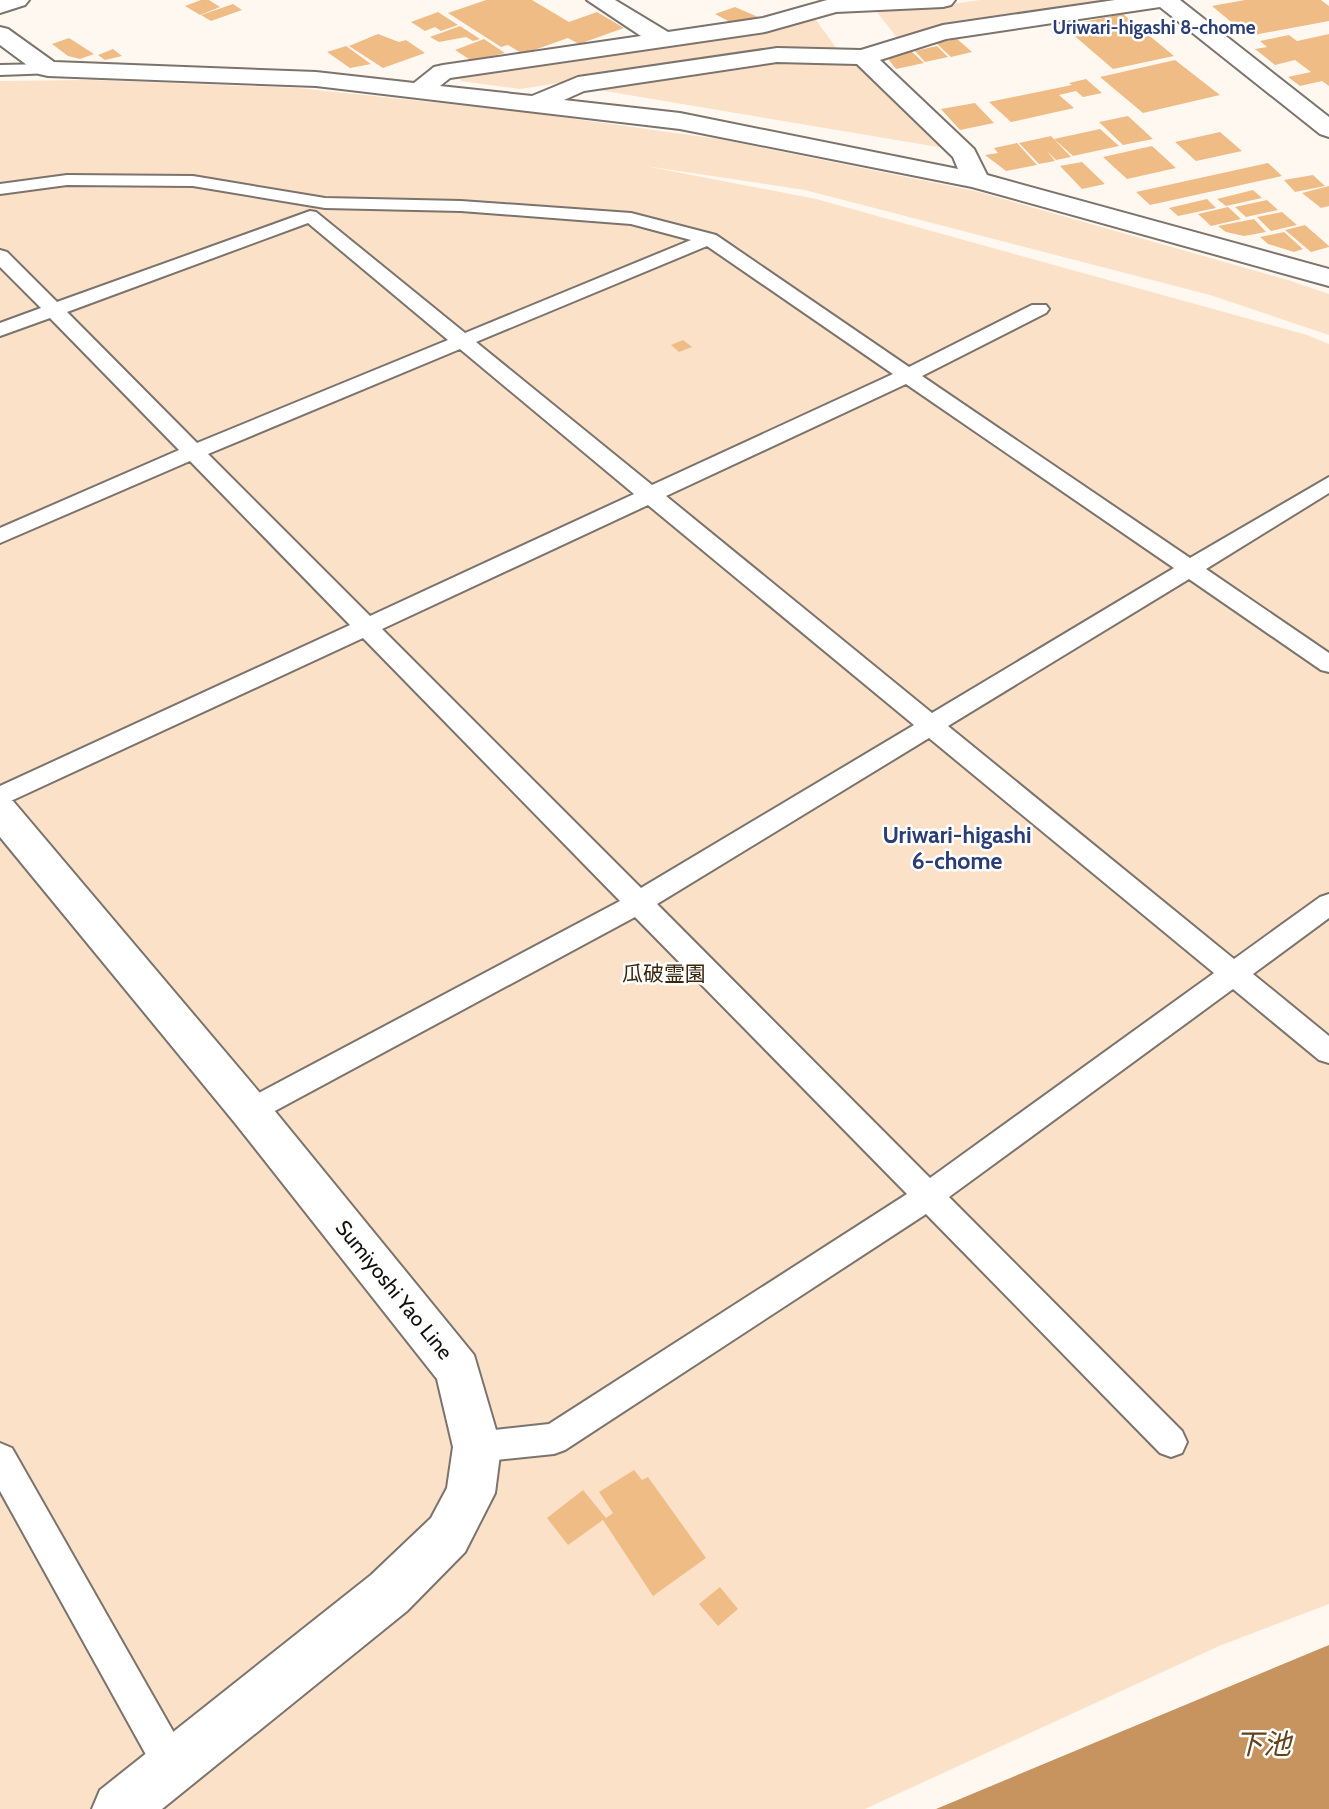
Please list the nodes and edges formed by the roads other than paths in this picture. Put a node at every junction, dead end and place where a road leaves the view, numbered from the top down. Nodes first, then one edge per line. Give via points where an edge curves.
1 (17, 0) edge
2 (599, 0) edge
3 (943, 0) edge
4 (1164, 0) edge
5 (0, 6) edge
6 (0, 34) edge
7 (663, 39) junction
8 (863, 57) junction
9 (48, 69) junction
10 (0, 70) edge
11 (418, 90) junction
12 (539, 103) junction
13 (1329, 129) edge
14 (976, 180) junction
15 (0, 189) edge
16 (709, 239) junction
17 (0, 256) edge
18 (1326, 275) edge
19 (1039, 309) dead end
20 (53, 310) junction
21 (0, 330) edge
22 (461, 340) junction
23 (908, 375) junction
24 (193, 452) junction
25 (1329, 485) edge
26 (649, 495) junction
27 (0, 536) edge
28 (1190, 569) junction
29 (368, 628) junction
30 (1329, 664) edge
31 (931, 726) junction
32 (0, 797) edge
33 (0, 811) edge
34 (638, 903) junction
35 (1329, 904) edge
36 (1233, 974) junction
37 (1329, 1052) edge
38 (250, 1111) junction
39 (929, 1196) junction
40 (1171, 1442) dead end
41 (477, 1447) junction
42 (0, 1460) edge
43 (173, 1767) junction
44 (119, 1809) edge

1 - 5 street
2 - 7 street
3 - 7 street via 835,5 765,25
4 - 8 street via 943,32
4 - 13 street
6 - 9 street
7 - 11 street via 443,72
8 - 12 street via 777,55 578,84
8 - 14 street via 965,154
9 - 10 lane
9 - 11 street via 316,79
11 - 12 street
12 - 14 street via 680,121
14 - 18 street
15 - 16 lane via 67,180 193,181 325,203 461,206 631,219
16 - 22 lane
16 - 23 lane
17 - 20 lane
19 - 23 lane
20 - 21 lane
20 - 22 lane via 310,216
20 - 24 lane
22 - 24 lane
22 - 26 lane
23 - 26 lane
23 - 28 lane
24 - 27 lane
24 - 29 lane
25 - 28 lane
26 - 29 lane
26 - 31 lane
28 - 30 lane
28 - 31 lane
29 - 32 lane
29 - 34 lane
31 - 34 lane
31 - 36 lane
33 - 38 street, Sumiyoshi Yao Line
34 - 38 lane
34 - 39 lane
35 - 36 lane
36 - 37 lane
36 - 39 lane
38 - 41 street, Sumiyoshi Yao Line via 458,1370
39 - 40 lane
39 - 41 lane via 554,1439
41 - 43 street, Sumiyoshi Yao Line via 471,1493 448,1535 389,1593
42 - 43 lane
43 - 44 street, Sumiyoshi Yao Line

